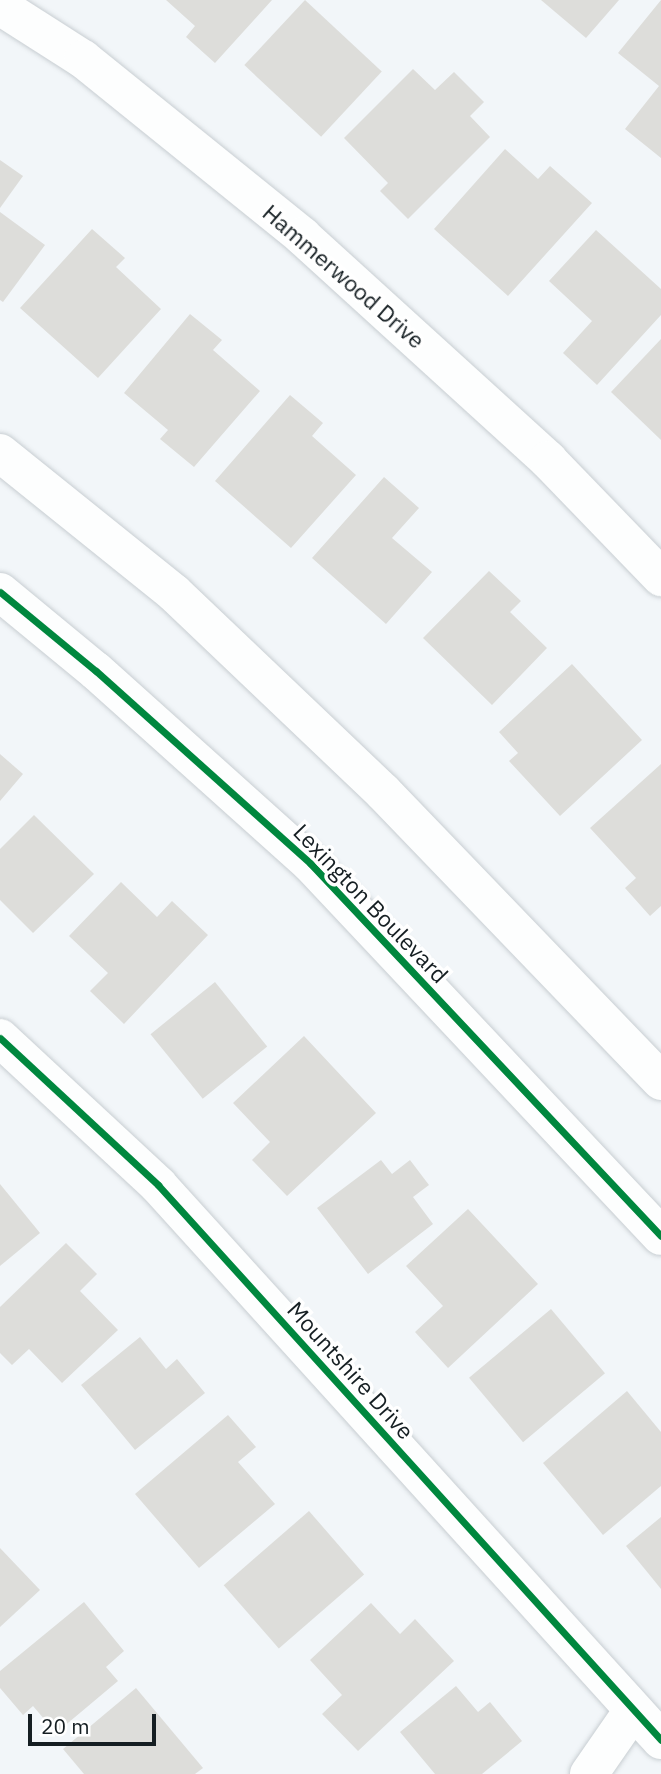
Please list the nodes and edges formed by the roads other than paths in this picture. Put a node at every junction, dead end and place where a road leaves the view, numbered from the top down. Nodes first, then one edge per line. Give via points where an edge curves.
1 (0, 6) edge
2 (0, 453) edge
3 (661, 577) edge
4 (0, 592) edge
5 (0, 1038) edge
6 (661, 1081) edge
7 (661, 1236) edge
8 (632, 1712) junction
9 (661, 1740) edge
10 (589, 1774) edge

1 - 3 street, Hammerwood Drive via 83,59 302,236 548,460
2 - 6 street via 184,602 383,792
4 - 7 street, Lexington Boulevard via 96,671 310,863
5 - 8 street, Mountshire Drive via 158,1185
8 - 9 street, Mountshire Drive
8 - 10 street

